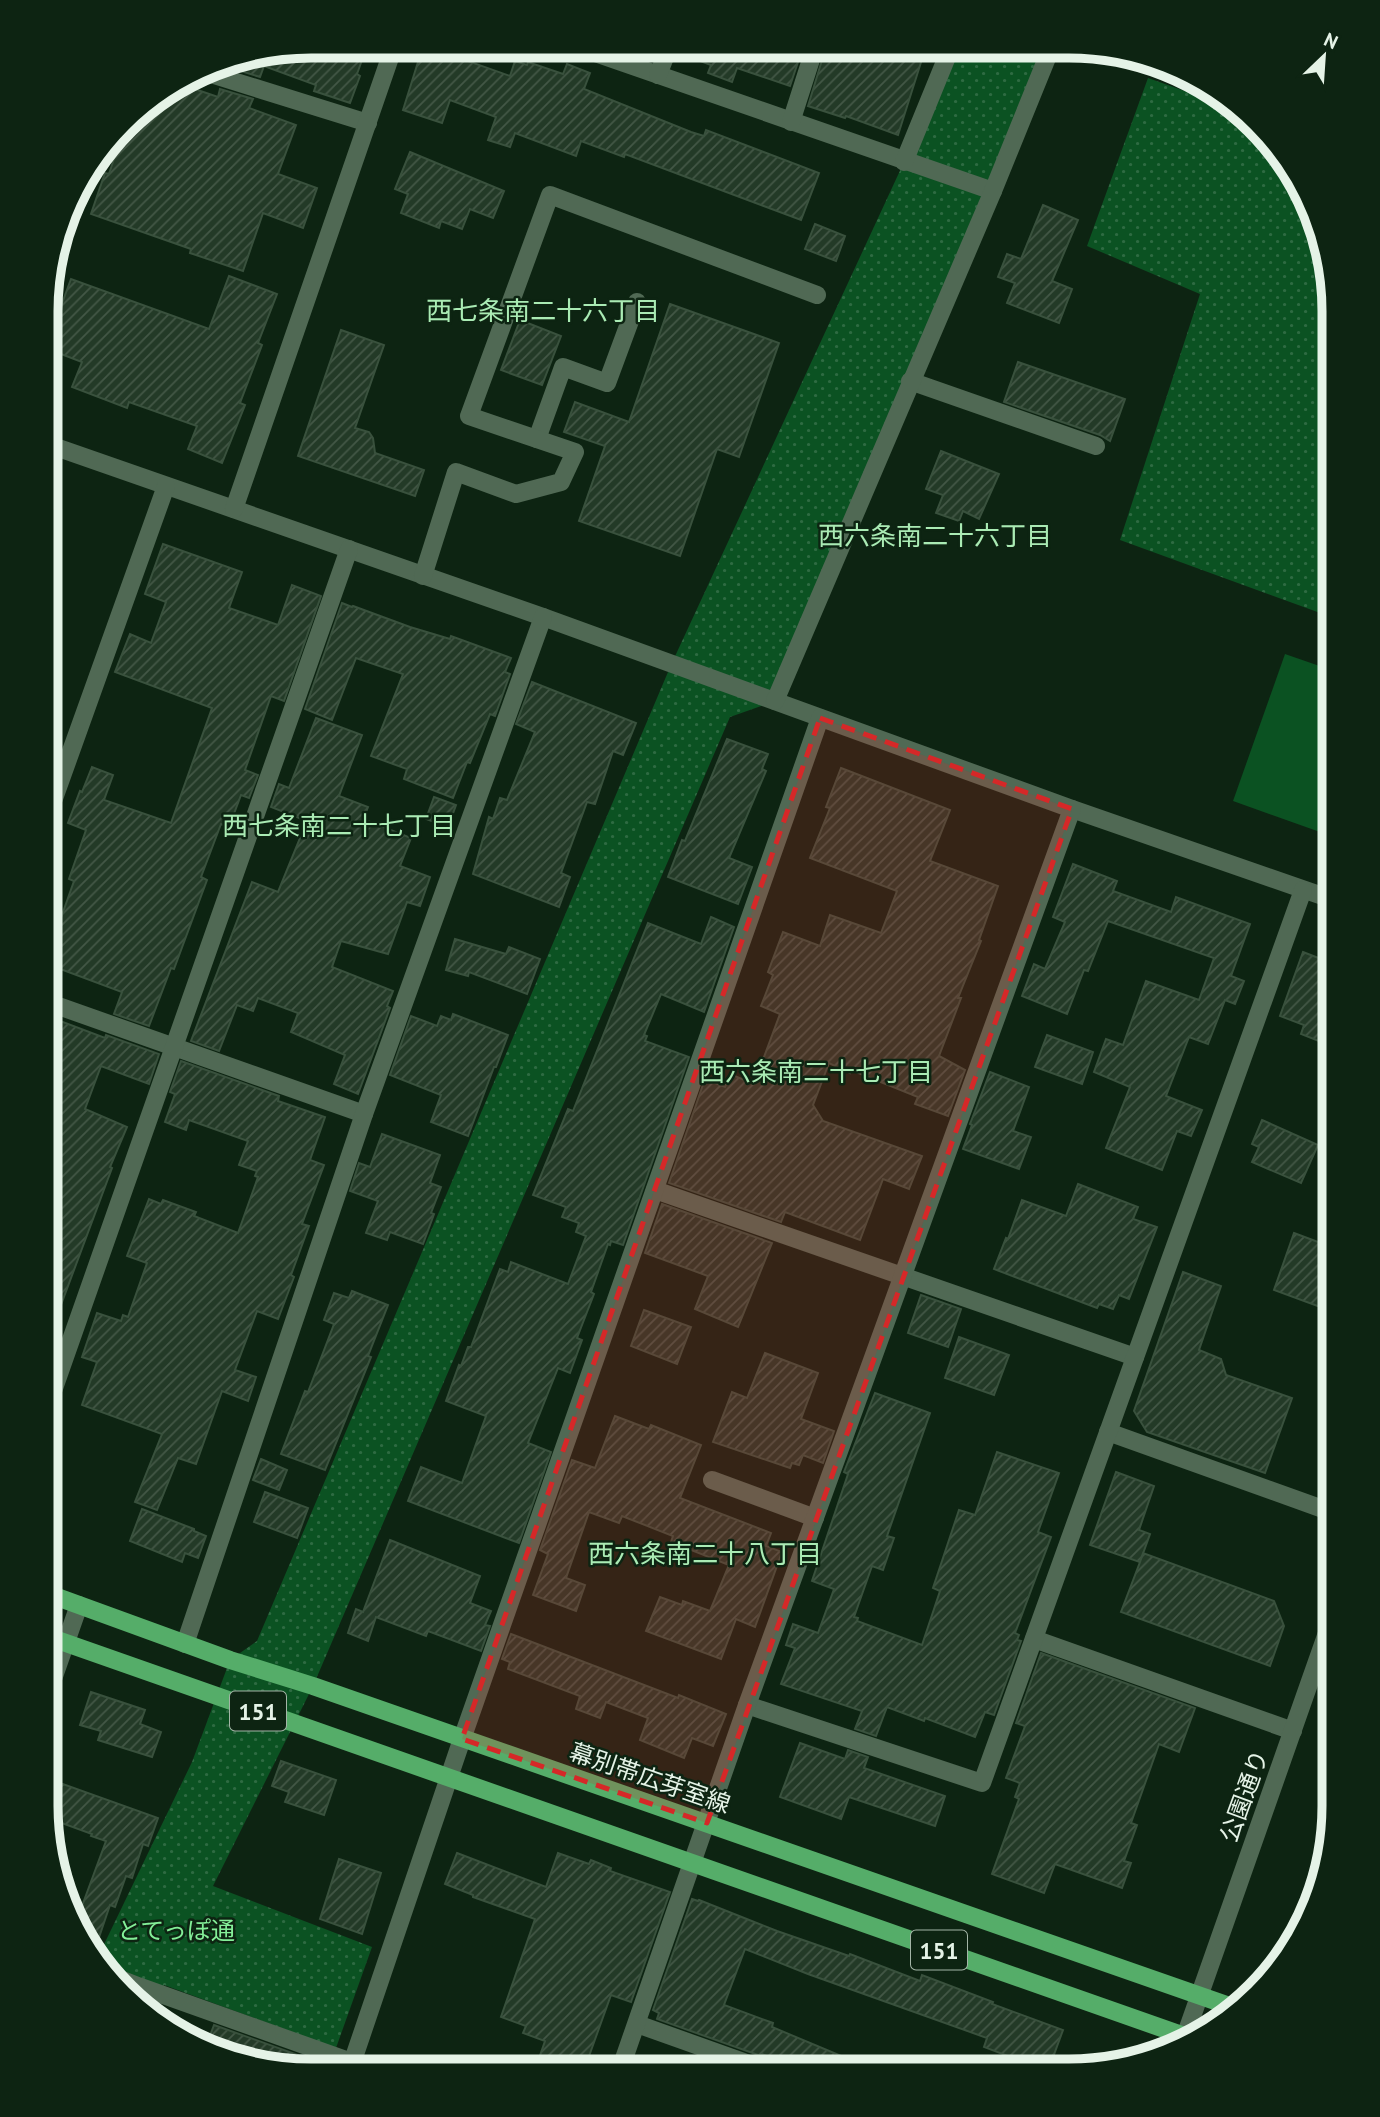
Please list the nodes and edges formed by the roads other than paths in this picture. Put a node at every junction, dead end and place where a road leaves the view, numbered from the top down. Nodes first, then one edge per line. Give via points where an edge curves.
1 (390, 58) edge
2 (609, 58) edge
3 (665, 58) edge
4 (812, 58) edge
5 (947, 58) edge
6 (1047, 58) edge
7 (658, 75) junction
8 (217, 76) edge
9 (791, 122) junction
10 (368, 123) junction
11 (904, 162) junction
12 (993, 191) junction
13 (817, 295) dead end
14 (638, 302) dead end
15 (910, 381) junction
16 (537, 439) junction
17 (1096, 446) dead end
18 (58, 448) edge
19 (166, 486) junction
20 (234, 509) junction
21 (349, 549) junction
22 (423, 576) junction
23 (543, 617) junction
24 (775, 701) junction
25 (820, 718) junction
26 (58, 787) edge
27 (1072, 809) junction
28 (1303, 890) junction
29 (1322, 896) edge
30 (58, 1006) edge
31 (174, 1047) junction
32 (364, 1114) junction
33 (654, 1190) junction
34 (902, 1276) junction
35 (1135, 1357) junction
36 (58, 1377) edge
37 (1108, 1432) junction
38 (712, 1480) dead end
39 (1322, 1509) edge
40 (815, 1518) junction
41 (58, 1597) edge
42 (79, 1605) junction
43 (1034, 1639) junction
44 (58, 1640) edge
45 (66, 1643) junction
46 (185, 1644) junction
47 (58, 1665) edge
48 (1322, 1668) edge
49 (747, 1705) junction
50 (1293, 1731) junction
51 (462, 1739) junction
52 (450, 1779) junction
53 (707, 1824) junction
54 (693, 1864) junction
55 (130, 1983) edge
56 (1199, 1995) junction
57 (1226, 2005) edge
58 (636, 2024) junction
59 (1189, 2029) edge
60 (1175, 2036) edge
61 (332, 2059) edge
62 (353, 2059) edge
63 (624, 2059) edge
64 (735, 2059) edge

1 - 10 street
2 - 7 street
3 - 7 street
4 - 9 street
5 - 11 street
6 - 12 street
7 - 9 street
8 - 10 street
9 - 11 street
10 - 20 street
11 - 12 street
12 - 15 street
13 - 16 street via 550,195 469,416
14 - 16 street via 607,383 563,367
15 - 17 street
15 - 24 street
16 - 22 street via 575,452 561,482 516,494 456,472
18 - 19 street
19 - 20 street
19 - 26 street
20 - 21 street
21 - 22 street
21 - 31 street
22 - 23 street
23 - 24 street
23 - 32 street
24 - 25 street
25 - 27 street
25 - 33 street
27 - 28 street
27 - 34 street
28 - 29 street
28 - 35 street
30 - 31 street
31 - 32 street
31 - 36 street
32 - 46 street
33 - 34 street
33 - 51 street
34 - 35 street
34 - 40 street
35 - 37 street
37 - 39 street
37 - 43 street
38 - 40 street
40 - 49 street
41 - 42 main road, 幕別帯広芽室線 / 151
42 - 45 street
42 - 46 main road, 幕別帯広芽室線 / 151
43 - 49 street via 982,1783
43 - 50 street
44 - 45 main road, 151
45 - 47 street
45 - 52 main road, 151
46 - 51 main road, 幕別帯広芽室線 / 151
48 - 50 street, 公園通り
49 - 53 street
50 - 56 street, 公園通り
51 - 52 street
51 - 53 main road, 幕別帯広芽室線 / 151
52 - 54 main road, 151
52 - 62 street
53 - 54 street
53 - 56 main road, 幕別帯広芽室線 / 151
54 - 58 street
54 - 60 main road, 151
55 - 61 street
56 - 57 main road, 幕別帯広芽室線 / 151
56 - 59 street, 公園通り
58 - 63 street
58 - 64 street

